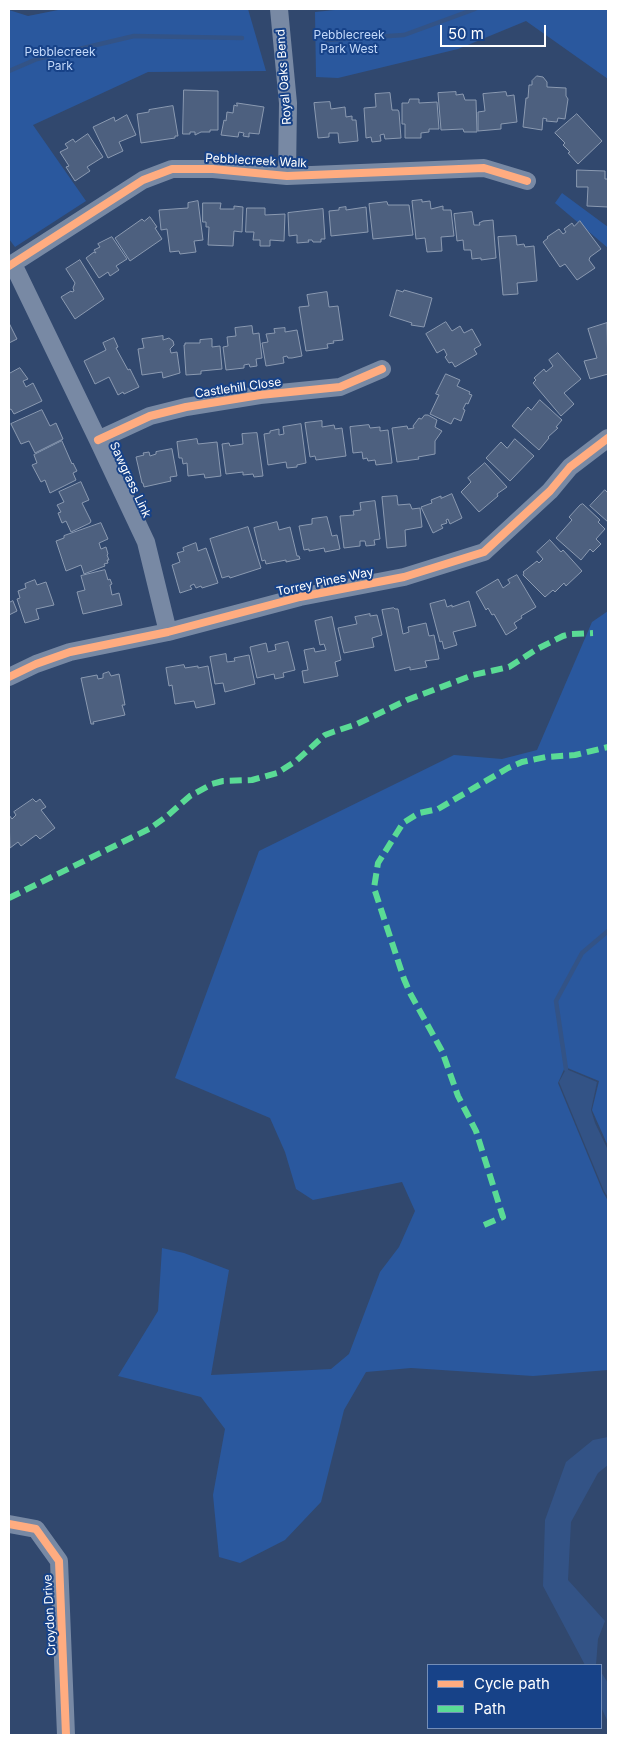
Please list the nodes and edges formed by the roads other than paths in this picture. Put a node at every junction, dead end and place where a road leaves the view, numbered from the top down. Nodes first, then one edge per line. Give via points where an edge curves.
1 (279, 9) edge
2 (287, 176) junction
3 (527, 181) dead end
4 (11, 265) edge
5 (382, 369) dead end
6 (608, 438) edge
7 (98, 440) junction
8 (168, 632) junction
9 (9, 677) edge
10 (9, 1524) edge
11 (66, 1735) edge

1 - 2 street, Royal Oaks Bend via 288,102
2 - 3 street, Pebblecreek Walk via 484,168
2 - 4 street, Pebblecreek Walk via 172,169 143,180
4 - 7 street, Sawgrass Link
5 - 7 street, Castlehill Close via 340,387 260,395 177,409 150,416
6 - 8 street, Torrey Pines Way via 570,468 484,552 404,577 300,597
7 - 8 street, Sawgrass Link via 146,542
8 - 9 street, Torrey Pines Way via 70,652
10 - 11 street, Croydon Drive via 36,1529 59,1561

